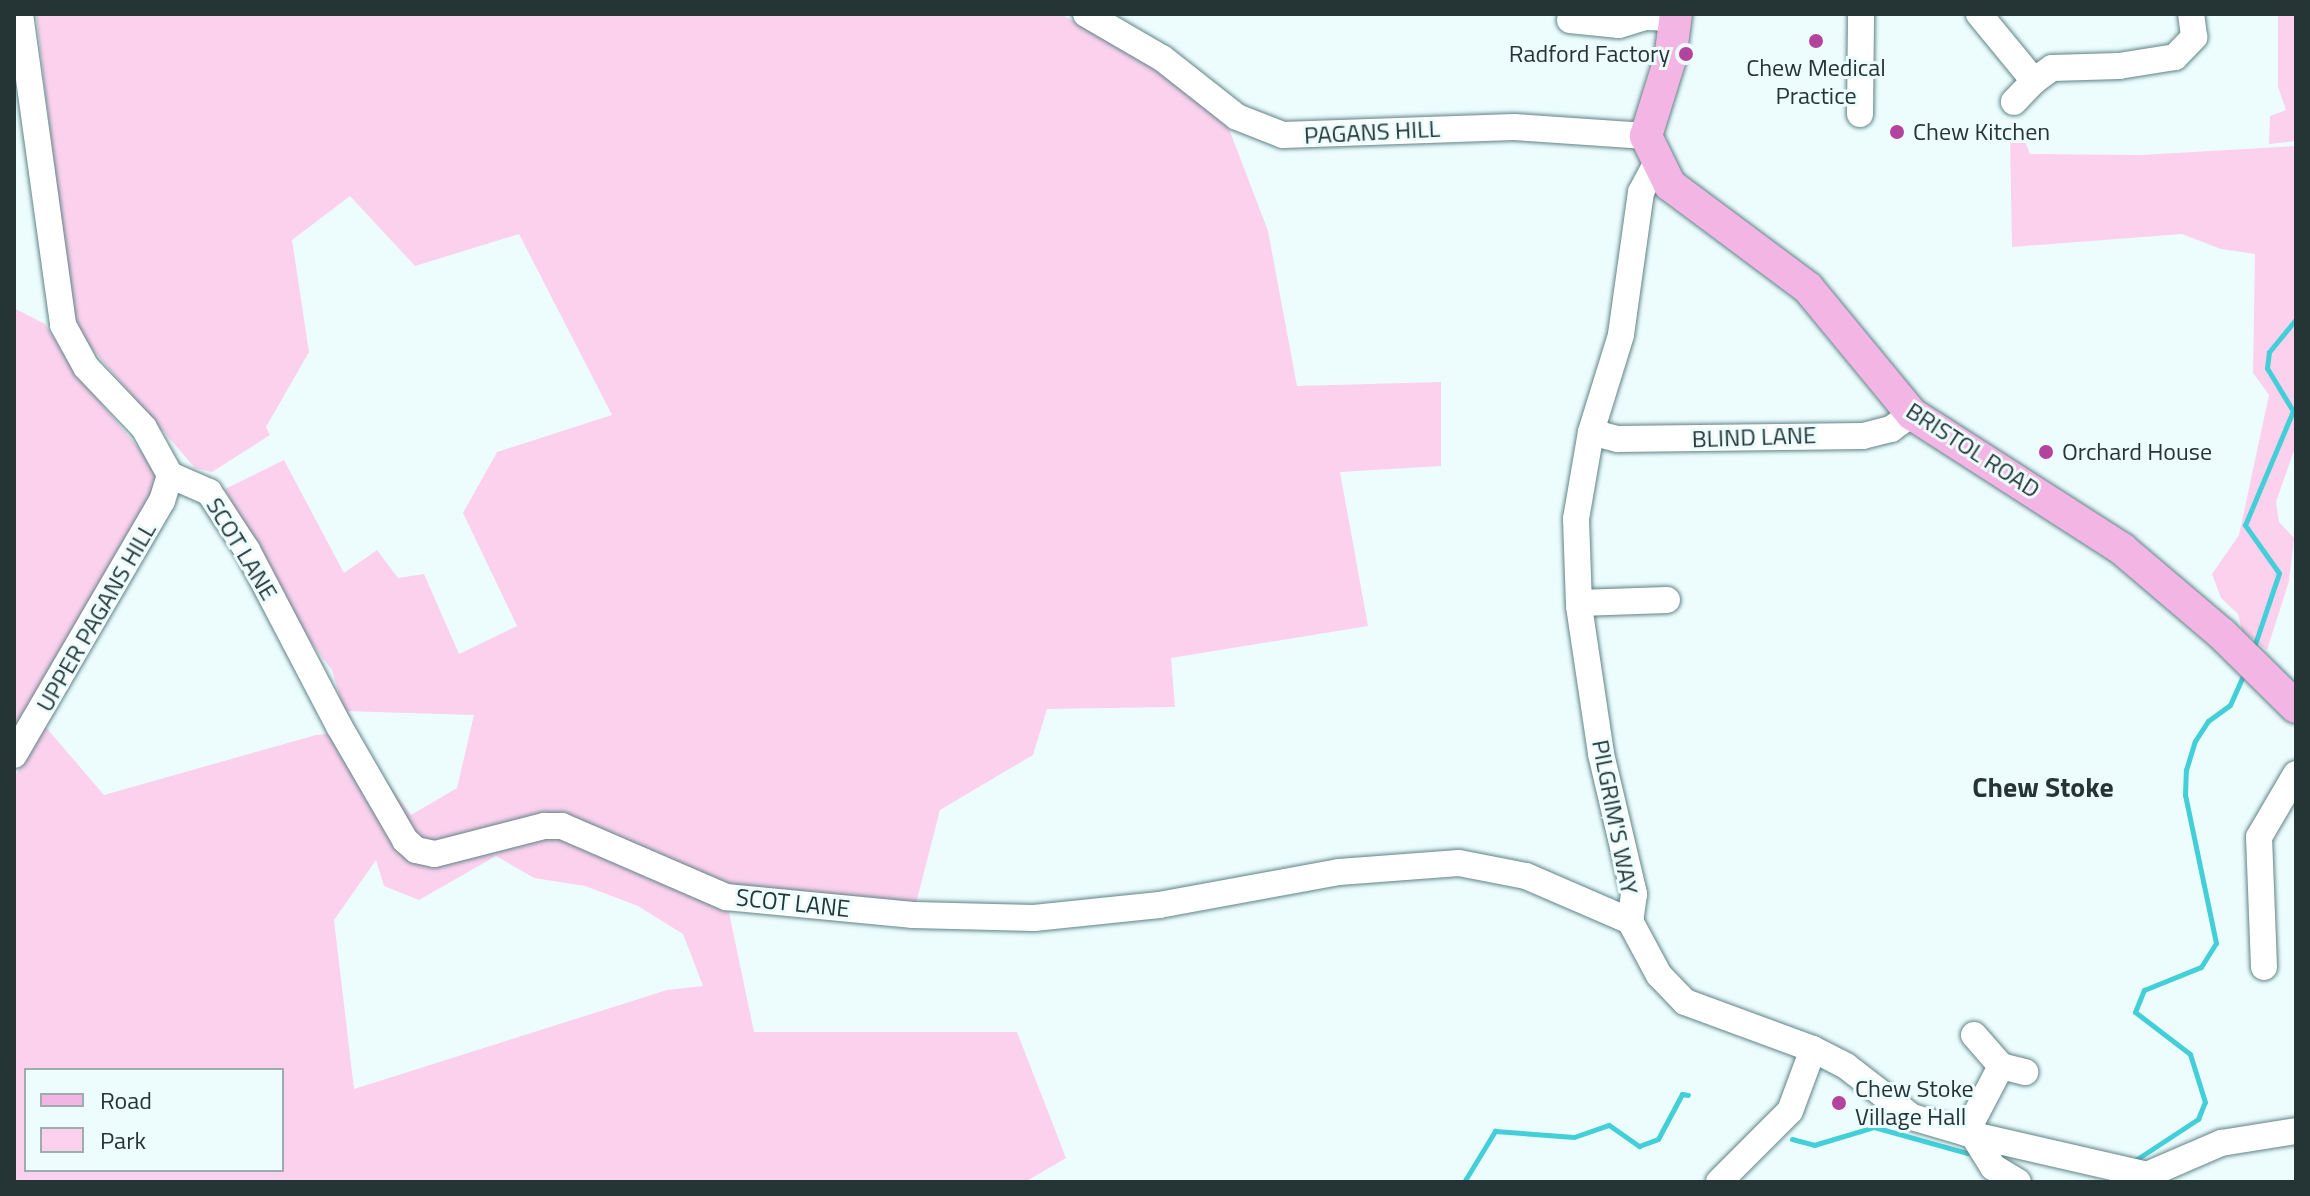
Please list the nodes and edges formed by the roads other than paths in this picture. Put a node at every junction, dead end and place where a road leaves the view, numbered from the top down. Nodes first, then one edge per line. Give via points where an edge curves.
1 (20, 14) edge
2 (1086, 14) edge
3 (1861, 14) edge
4 (1979, 14) edge
5 (2191, 14) edge
6 (1676, 16) edge
7 (1598, 18) edge
8 (1570, 20) dead end
9 (2034, 81) junction
10 (2014, 102) dead end
11 (1860, 114) dead end
12 (1651, 149) junction
13 (1912, 414) junction
14 (1591, 432) junction
15 (170, 475) junction
16 (1667, 601) dead end
17 (1579, 603) junction
18 (2294, 699) edge
19 (14, 755) edge
20 (2296, 774) edge
21 (1630, 921) junction
22 (2264, 967) dead end
23 (1974, 1035) dead end
24 (1813, 1049) junction
25 (2296, 1131) edge
26 (1969, 1134) junction
27 (2138, 1175) edge
28 (1719, 1182) edge
29 (2018, 1182) edge

1 - 15 street via 63,325 86,367 144,428
2 - 12 street, PAGANS HILL via 1162,58 1237,117 1283,135 1514,127
3 - 11 street
4 - 9 street
5 - 9 street via 2194,37 2175,57 2052,68
6 - 7 street
6 - 12 main road
7 - 8 street
9 - 10 street
12 - 13 main road, BRISTOL ROAD via 1684,198 1808,288
12 - 14 street, PILGRIM'S WAY via 1621,335
13 - 14 street, BLIND LANE via 1891,429 1863,436 1618,439
13 - 18 main road, BRISTOL ROAD via 2122,549
14 - 17 street, PILGRIM'S WAY via 1576,519
15 - 19 street, UPPER PAGANS HILL via 162,501
15 - 21 street, SCOT LANE via 198,484 217,504 247,550 339,726 405,840 416,850 435,854 562,826 726,897 913,915 1034,918 1159,905 1339,872 1459,863 1526,876
16 - 17 street
17 - 21 street, PILGRIM'S WAY via 1601,754 1634,894
20 - 22 street via 2259,837 2267,890
21 - 24 street, PILGRIM'S WAY via 1659,975 1685,1002
23 - 26 street via 2013,1069
24 - 26 street, PILGRIM'S WAY via 1846,1066 1912,1117
24 - 28 street via 1790,1111
25 - 27 street, PILGRIM'S WAY via 2221,1143
26 - 27 street, PILGRIM'S WAY
26 - 29 street via 1993,1167

